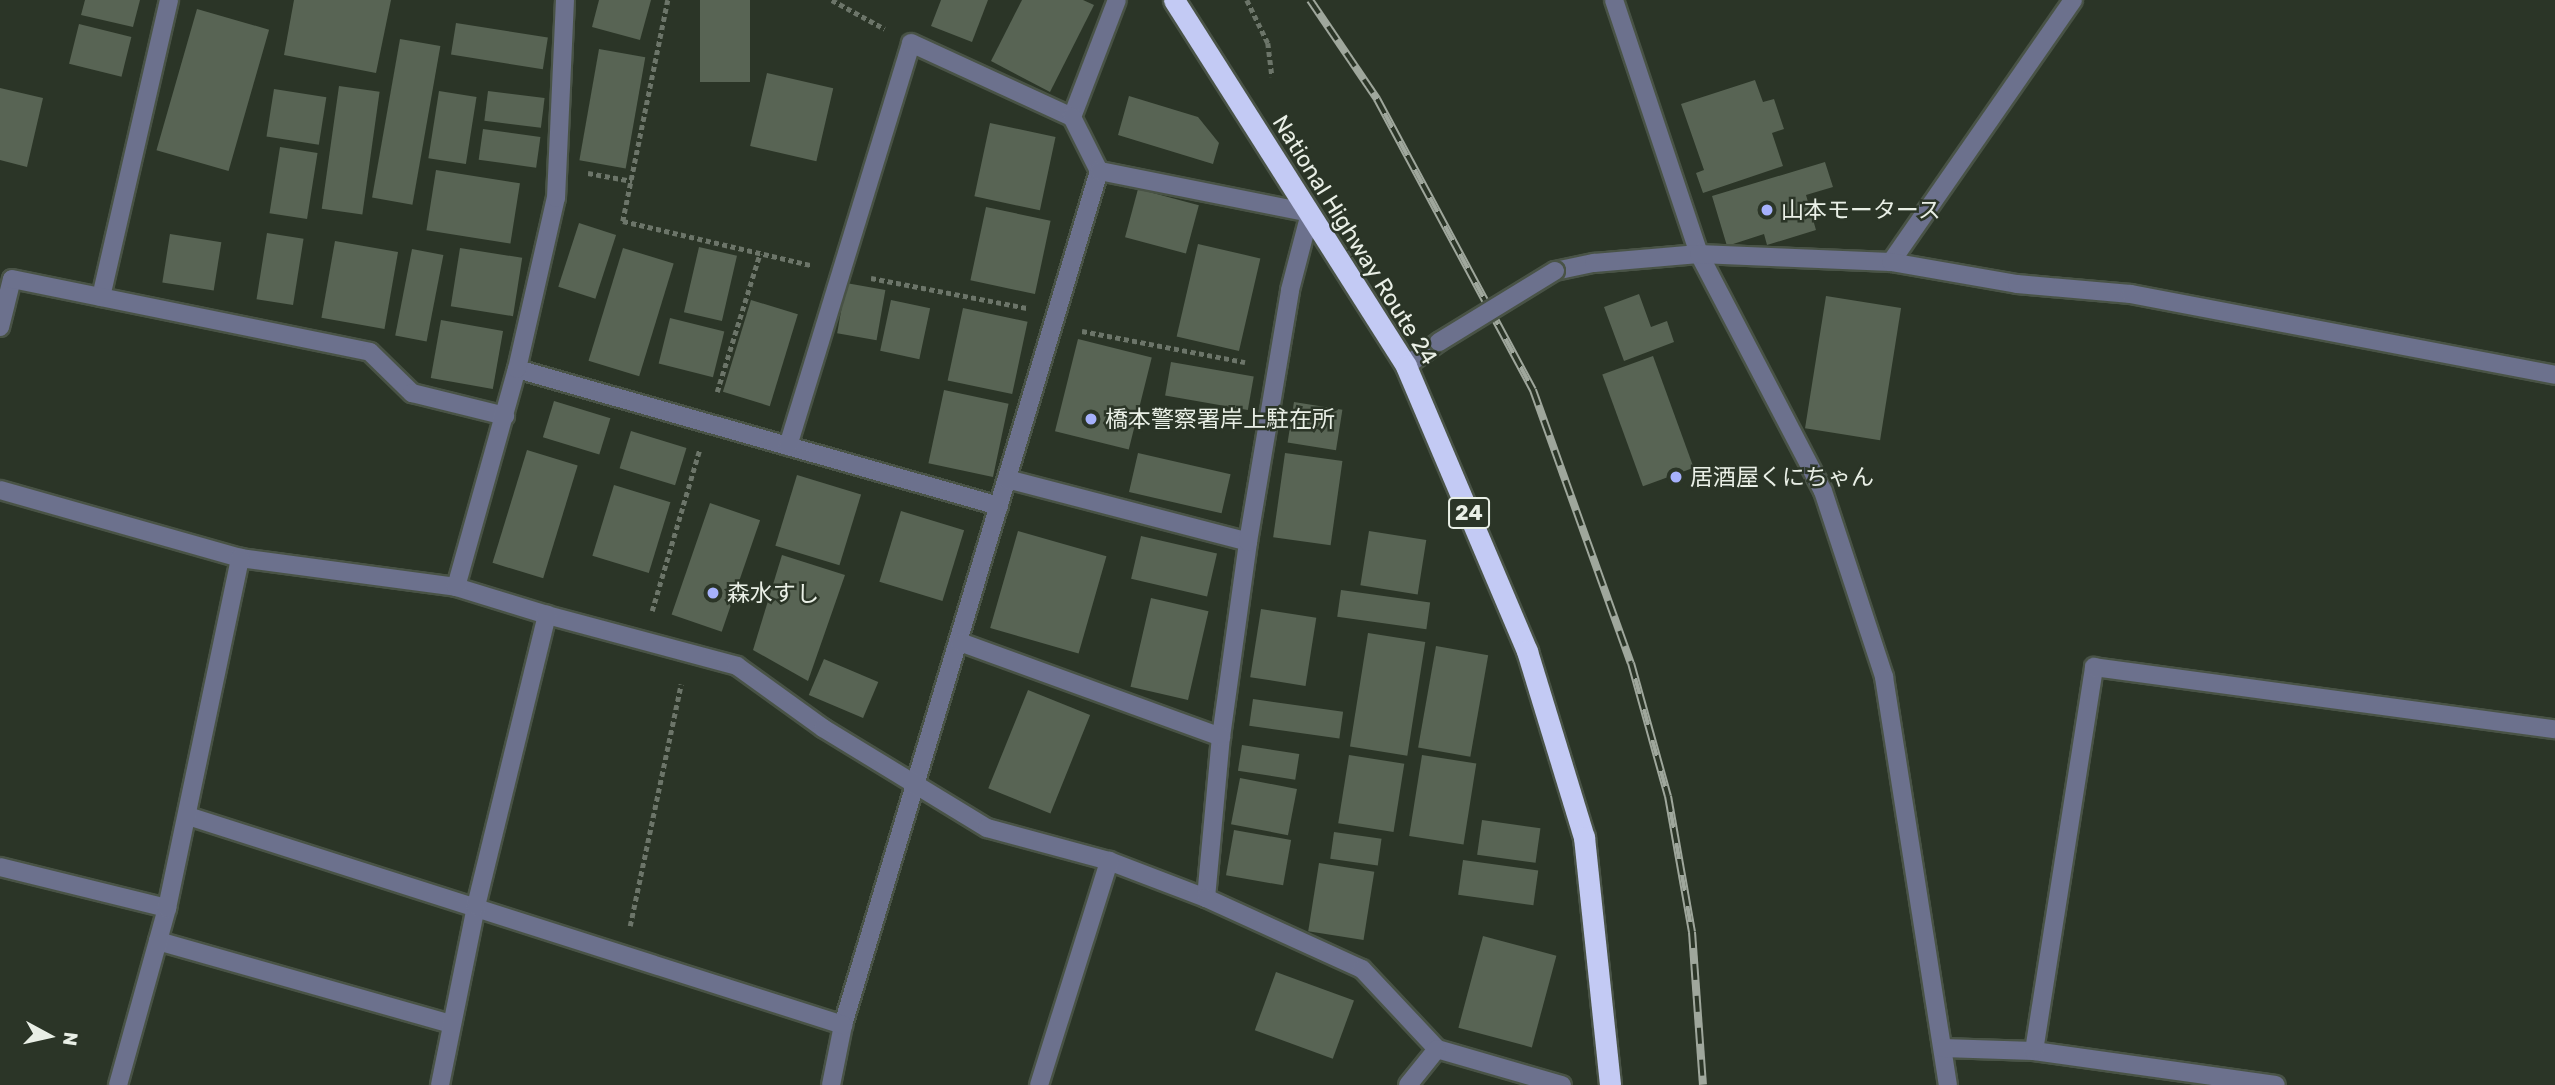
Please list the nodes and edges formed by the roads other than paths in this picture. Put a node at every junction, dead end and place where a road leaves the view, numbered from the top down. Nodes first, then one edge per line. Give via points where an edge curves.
1 (169, 0) edge
2 (565, 0) edge
3 (1117, 0) edge
4 (1174, 0) edge
5 (1614, 0) edge
6 (2073, 0) edge
7 (1072, 117) junction
8 (1099, 171) junction
9 (1310, 213) junction
10 (1699, 254) junction
11 (1891, 262) junction
12 (101, 297) junction
13 (0, 327) edge
14 (1406, 366) junction
15 (517, 369) junction
16 (2555, 375) edge
17 (505, 416) junction
18 (788, 446) junction
19 (1007, 479) junction
20 (0, 490) edge
21 (999, 506) junction
22 (1248, 542) junction
23 (240, 558) junction
24 (456, 587) junction
25 (547, 615) junction
26 (960, 642) junction
27 (2555, 729) edge
28 (1221, 737) junction
29 (916, 785) junction
30 (188, 816) junction
31 (1110, 861) junction
32 (0, 867) edge
33 (1206, 898) junction
34 (476, 906) junction
35 (167, 908) junction
36 (158, 941) junction
37 (452, 1024) junction
38 (843, 1025) junction
39 (1943, 1048) junction
40 (1437, 1049) junction
41 (2034, 1051) junction
42 (118, 1085) edge
43 (440, 1085) edge
44 (831, 1085) edge
45 (1039, 1085) edge
46 (1408, 1085) edge
47 (1562, 1085) edge
48 (1610, 1085) edge
49 (1948, 1085) edge
50 (2276, 1085) edge

1 - 12 street
2 - 15 street via 556,198
3 - 7 street
4 - 9 highway, National Highway Route 24 / 24
5 - 10 street
6 - 11 street
7 - 8 street
7 - 18 street via 911,43
8 - 9 street
8 - 19 street
9 - 14 highway, National Highway Route 24 / 24
9 - 22 street via 1290,290
10 - 11 street
10 - 14 street, bridge via 1555,271
10 - 39 street via 1823,491 1884,677
11 - 16 street via 2017,284 2131,295
12 - 13 street via 12,279
12 - 17 street via 370,352 412,393
14 - 48 highway, National Highway Route 24 / 24 via 1527,651 1584,837
15 - 17 street
15 - 18 street
17 - 24 street
18 - 21 street
19 - 21 street
19 - 22 street
20 - 23 street
21 - 26 street
22 - 28 street
23 - 24 street
23 - 30 street
24 - 25 street
25 - 29 street via 737,666 823,728
25 - 34 street
26 - 28 street
26 - 29 street
27 - 41 street via 2094,667
28 - 33 street
29 - 31 street via 987,828
29 - 38 street
30 - 34 street
30 - 35 street
31 - 33 street
31 - 45 street
32 - 35 street
33 - 40 street via 1362,969
34 - 37 street
34 - 38 street
35 - 36 street
36 - 37 street
36 - 42 street
37 - 43 street
38 - 44 street
39 - 41 street
39 - 49 street
40 - 46 street
40 - 47 street
41 - 50 street

